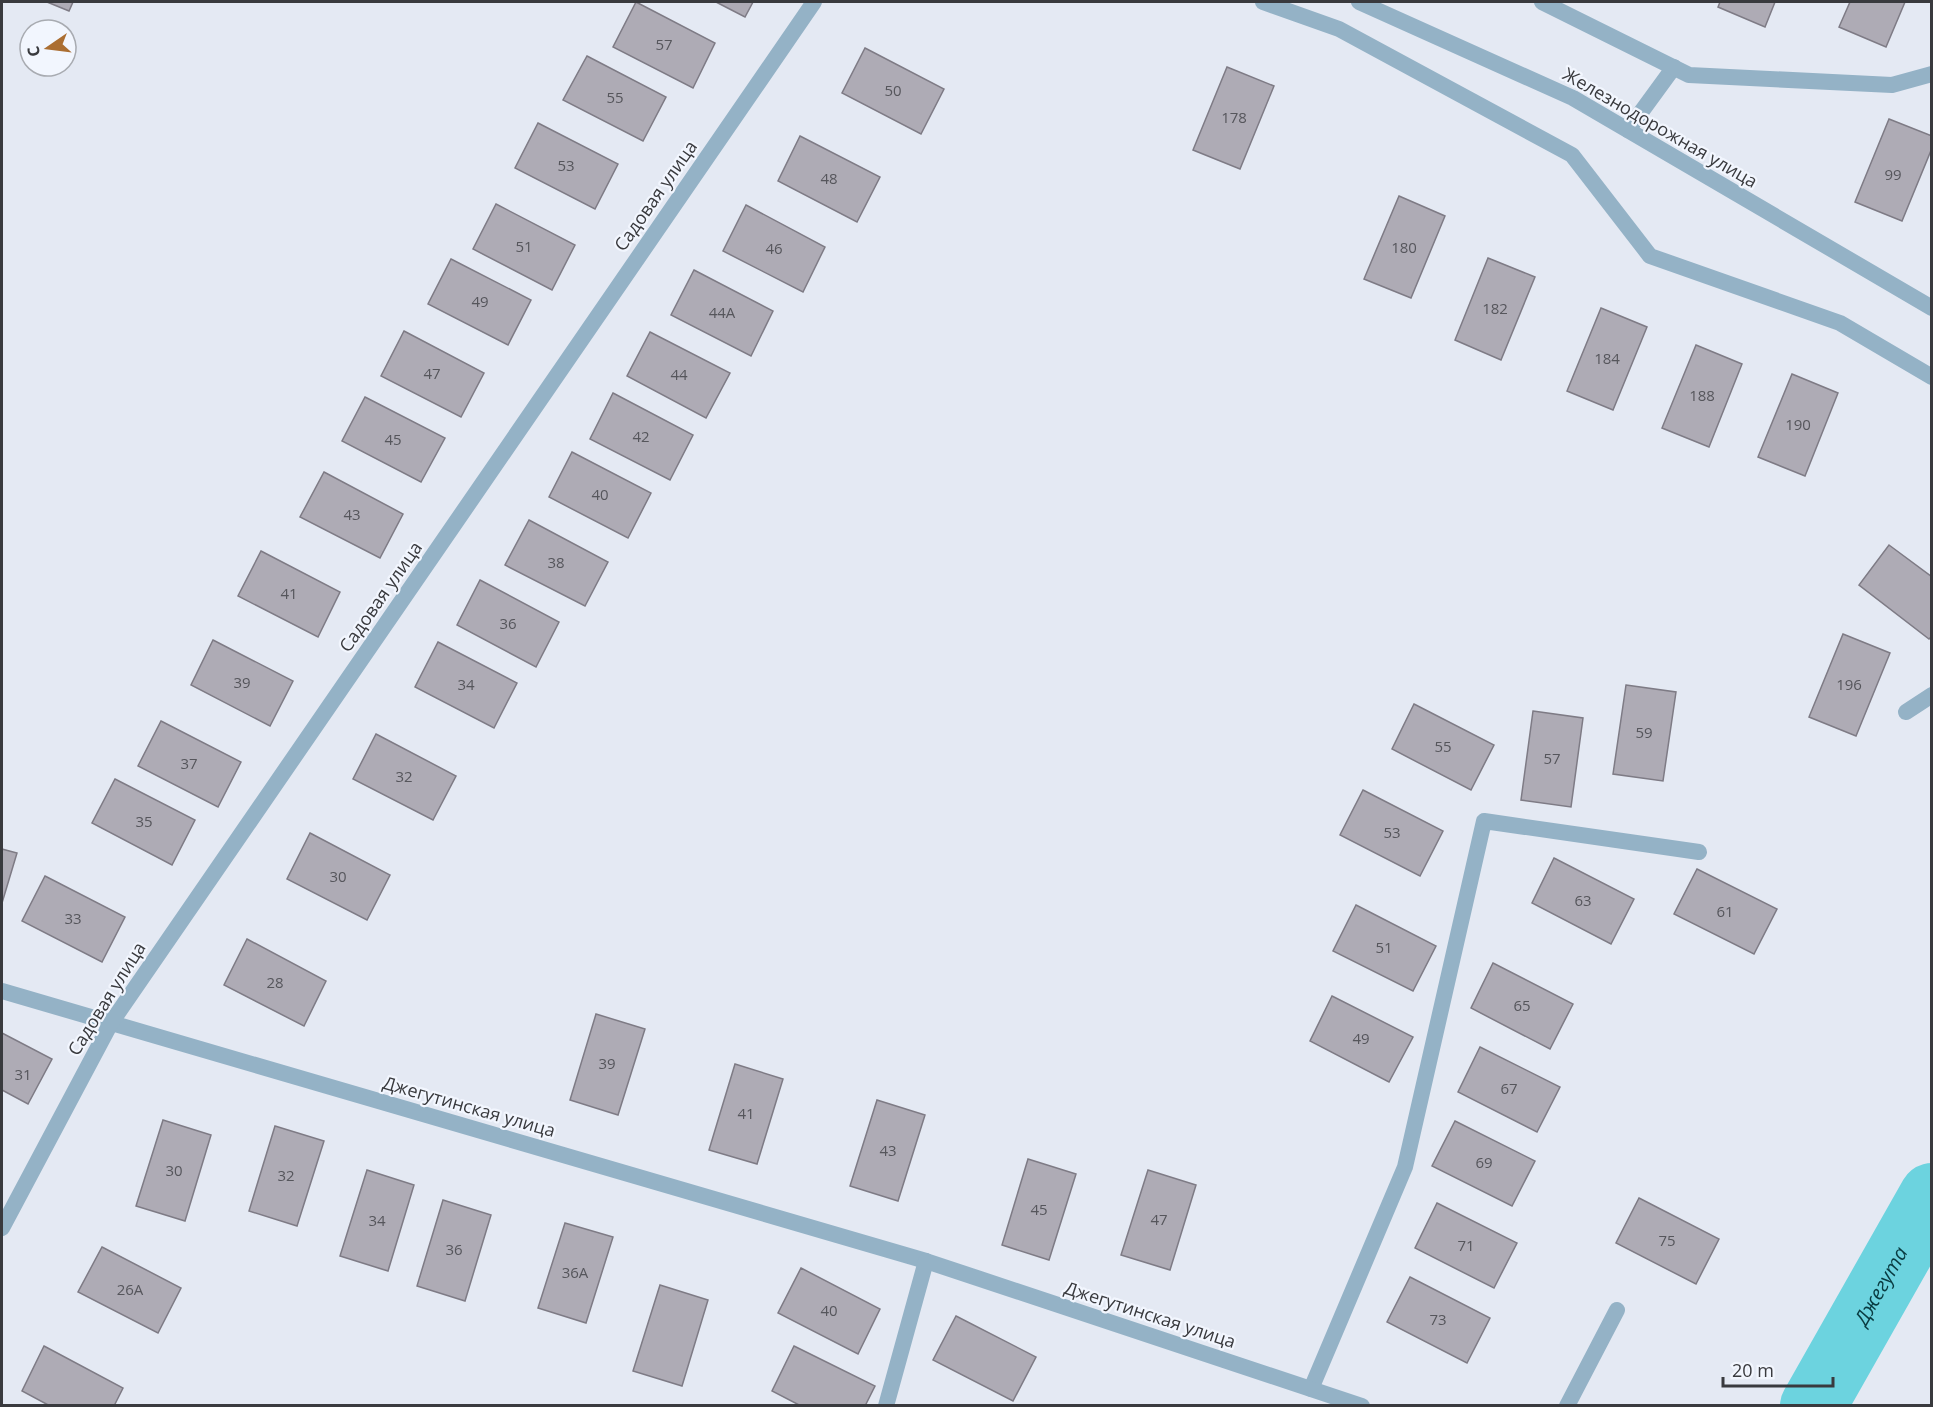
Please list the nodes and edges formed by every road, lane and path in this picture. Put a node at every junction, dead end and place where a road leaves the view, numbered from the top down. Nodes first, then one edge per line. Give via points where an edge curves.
1 (814, 2) edge
2 (1263, 2) edge
3 (1359, 2) edge
4 (1542, 2) edge
5 (1674, 67) junction
6 (1932, 74) edge
7 (1628, 130) junction
8 (1932, 308) edge
9 (1932, 377) edge
10 (1932, 695) edge
11 (1906, 712) dead end
12 (1699, 852) dead end
13 (2, 992) edge
14 (111, 1023) junction
15 (2, 1228) edge
16 (926, 1261) junction
17 (1617, 1310) dead end
18 (1311, 1389) junction
19 (886, 1406) edge
20 (1362, 1406) edge
21 (1567, 1406) edge

1 - 14 street, Садовая улица
2 - 9 street via 1339,29 1572,154 1650,256 1840,323
3 - 7 street, Железнодорожная улица via 1573,98
4 - 5 street
5 - 6 street via 1689,75 1892,84
5 - 7 street
7 - 8 street, Железнодорожная улица
10 - 11 street
12 - 18 street via 1484,821 1405,1167
13 - 14 street, Джегутинская улица
14 - 15 street, Садовая улица
14 - 16 street, Джегутинская улица
16 - 18 street, Джегутинская улица
16 - 19 street
17 - 21 street
18 - 20 street, Джегутинская улица

